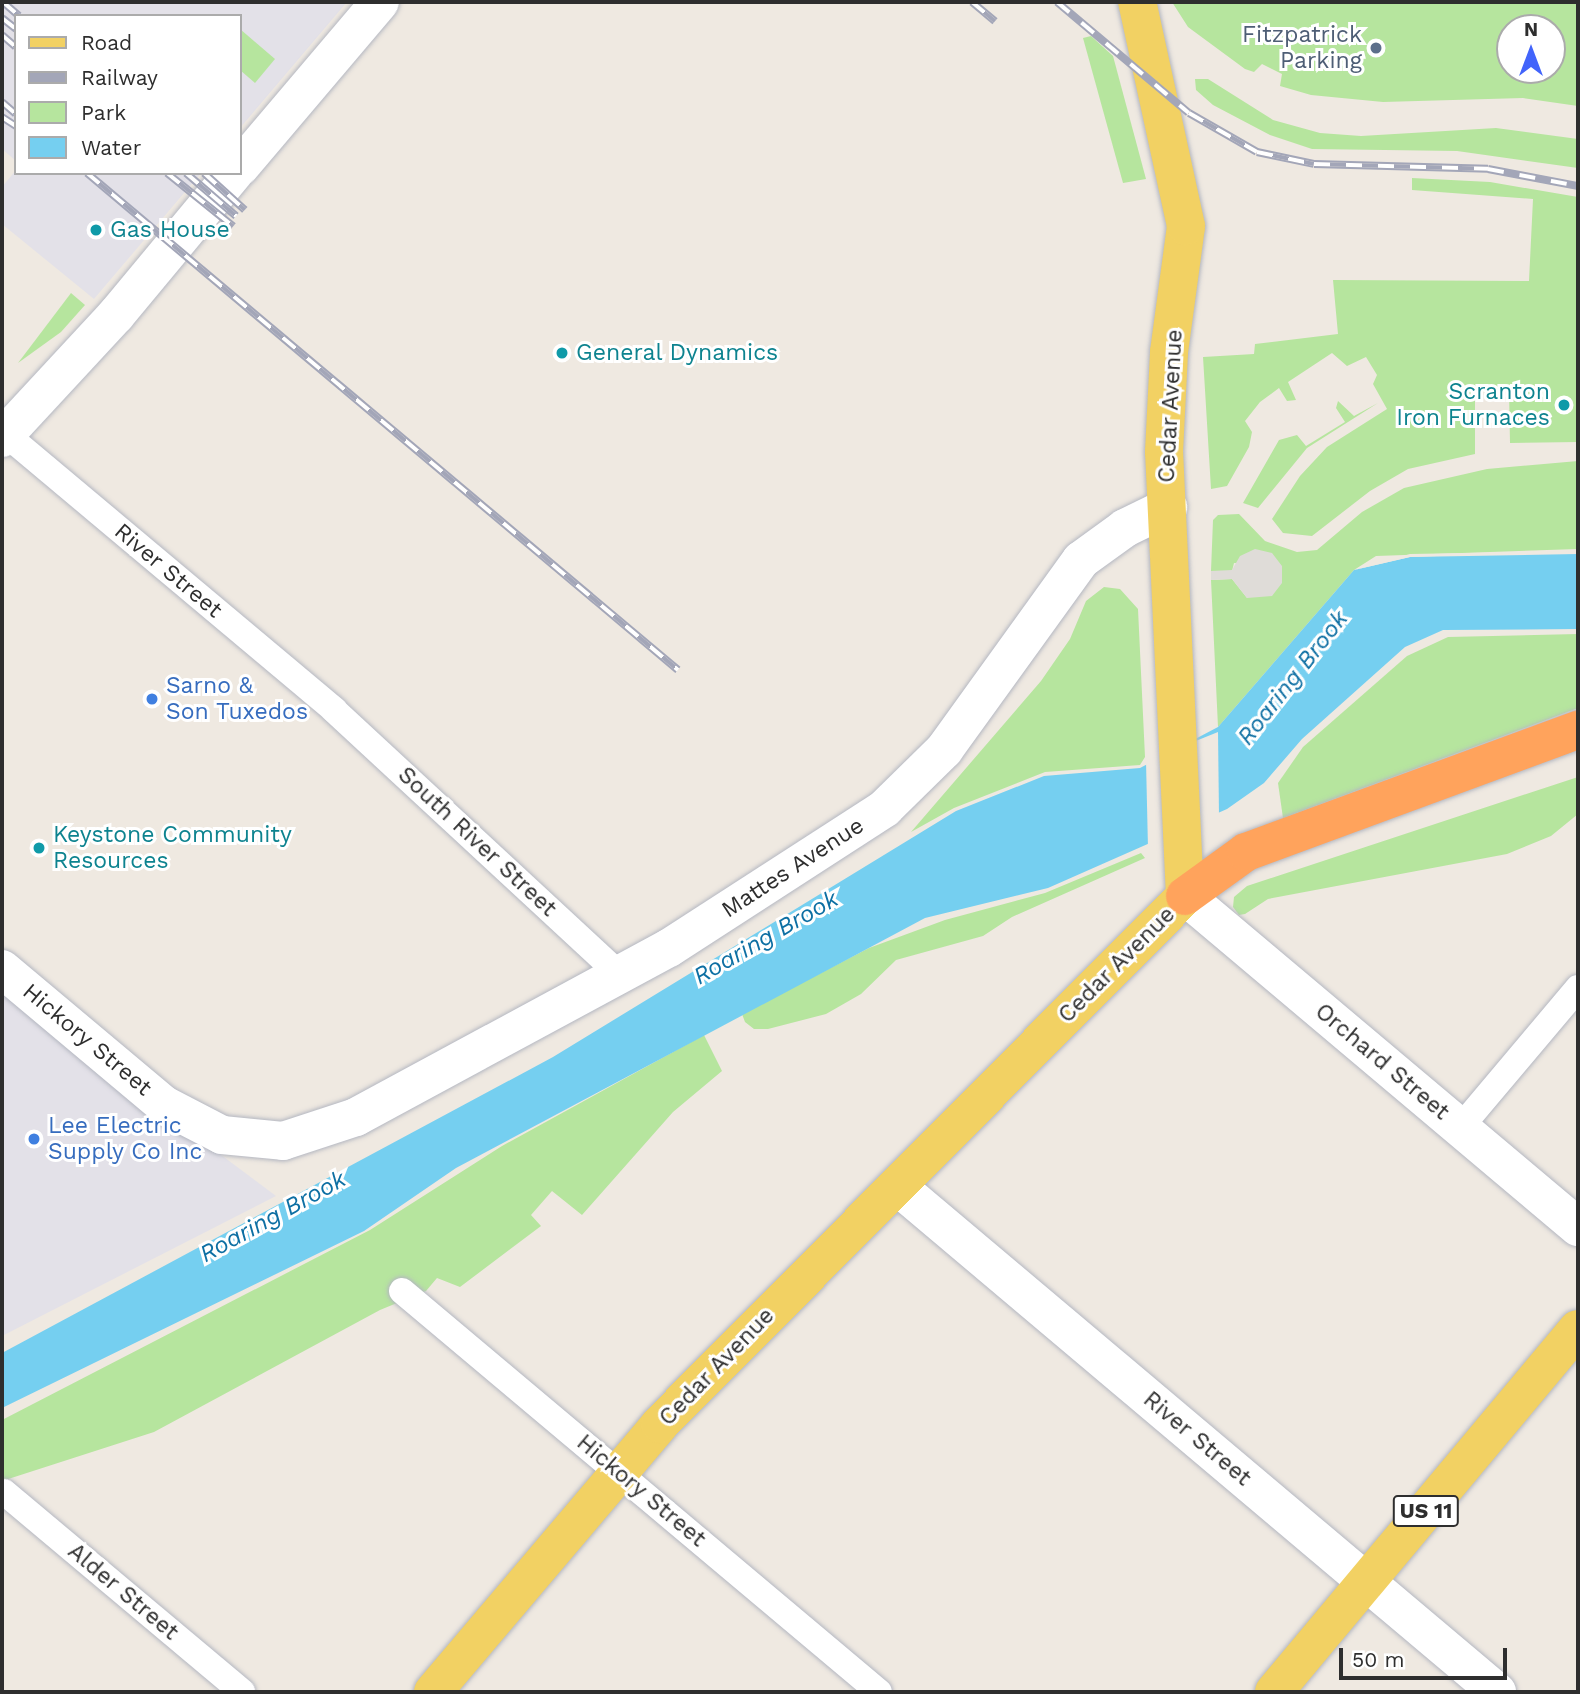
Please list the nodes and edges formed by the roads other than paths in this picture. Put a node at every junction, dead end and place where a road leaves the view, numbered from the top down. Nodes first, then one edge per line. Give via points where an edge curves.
1 (380, 2) edge
2 (1140, 18) edge
3 (242, 165) edge
4 (232, 175) edge
5 (3, 434) edge
6 (1168, 506) junction
7 (334, 710) joint
8 (1578, 730) edge
9 (1578, 751) edge
10 (1185, 896) junction
11 (2, 969) edge
12 (619, 974) junction
13 (1578, 988) edge
14 (333, 1127) joint
15 (1461, 1128) junction
16 (897, 1186) junction
17 (1578, 1227) edge
18 (402, 1291) dead end
19 (1578, 1329) edge
20 (618, 1472) junction
21 (4, 1492) dead end
22 (1367, 1582) junction
23 (242, 1692) edge
24 (433, 1692) edge
25 (879, 1692) edge
26 (1274, 1692) edge
27 (1497, 1692) edge

1 - 3 street
2 - 6 main road, Cedar Avenue via 1186,226 1170,352 1164,452
4 - 5 street via 116,315
5 - 7 street, River Street
6 - 10 main road, Cedar Avenue
6 - 12 street, Mattes Avenue via 1117,533 1081,560 944,750 905,792 669,948
7 - 12 street, South River Street
8 - 10 highway via 1246,852
9 - 10 highway
10 - 15 street, Orchard Street
10 - 16 main road, Cedar Avenue
11 - 14 street, Hickory Street via 164,1105 195,1123 222,1135 262,1142 310,1136
12 - 14 street, Mattes Avenue
13 - 15 street
15 - 17 street, Orchard Street
16 - 20 main road, Cedar Avenue via 704,1378
16 - 22 street, River Street
18 - 20 street, Hickory Street
19 - 22 main road, US 11
20 - 24 main road, Cedar Avenue
20 - 25 street, Hickory Street
21 - 23 street, Alder Street
22 - 26 main road, US 11
22 - 27 street, River Street

